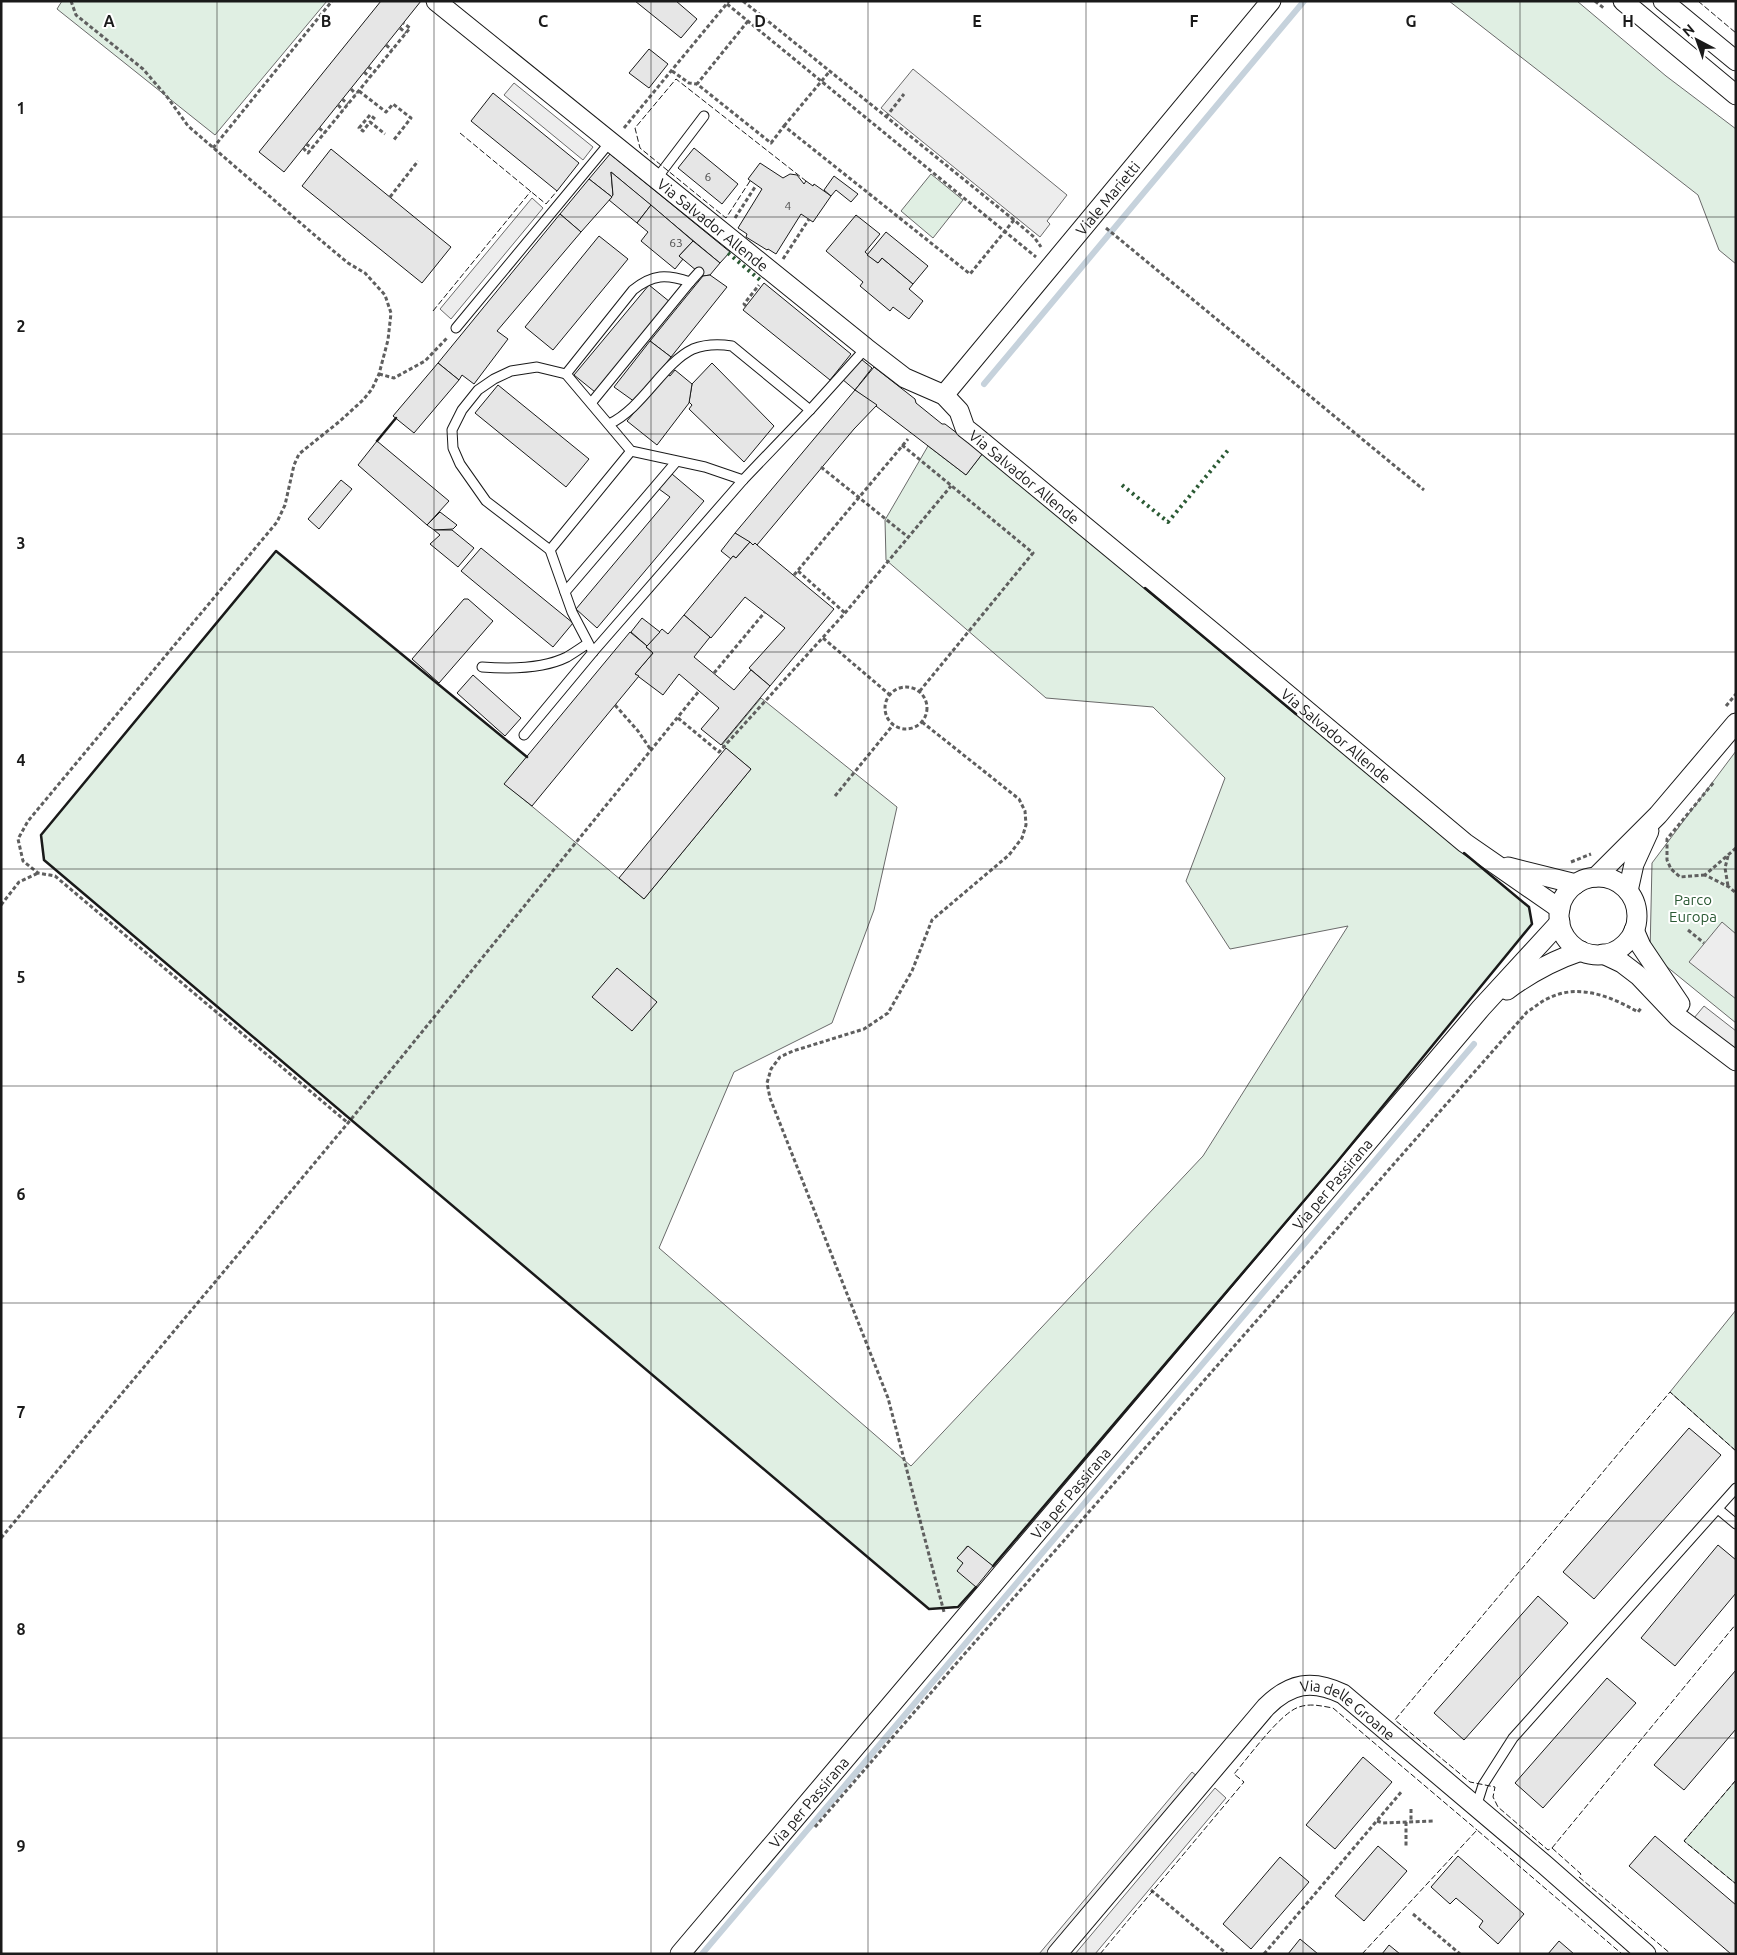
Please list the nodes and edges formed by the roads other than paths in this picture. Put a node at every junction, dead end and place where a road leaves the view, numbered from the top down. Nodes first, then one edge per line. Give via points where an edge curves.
1 (436, 1) edge
2 (1271, 1) edge
3 (1624, 1) edge
4 (1663, 1) edge
5 (1736, 61) edge
6 (1736, 95) edge
7 (704, 116) dead end
8 (612, 142) junction
9 (657, 178) junction
10 (699, 272) dead end
11 (690, 282) junction
12 (456, 328) road end
13 (866, 348) junction
14 (566, 374) junction
15 (944, 395) junction
16 (592, 402) junction
17 (810, 410) junction
18 (609, 424) junction
19 (631, 451) junction
20 (676, 462) junction
21 (742, 480) junction
22 (550, 550) junction
23 (565, 592) junction
24 (590, 648) junction
25 (482, 667) dead end
26 (1736, 722) edge
27 (524, 735) dead end
28 (1658, 815) junction
29 (1497, 865) junction
30 (1596, 877) junction
31 (1576, 884) junction
32 (1628, 891) junction
33 (1560, 915) junction
34 (1634, 930) junction
35 (1581, 951) junction
36 (1603, 954) junction
37 (1460, 1033) junction
38 (1708, 1038) junction
39 (1736, 1061) edge
40 (1736, 1488) edge
41 (1718, 1509) junction
42 (1736, 1524) edge
43 (1476, 1807) junction
44 (680, 1954) edge
45 (1057, 1954) edge
46 (1646, 1954) edge

1 - 8 street, Via Salvador Allende
2 - 15 street, Viale Marietti
3 - 6 street
4 - 5 street
7 - 9 lane
8 - 9 street, Via Salvador Allende
8 - 12 lane
9 - 13 street, Via Salvador Allende via 727,234 777,265
10 - 11 lane
11 - 14 lane via 673,276 643,282 633,290
11 - 16 lane
13 - 15 street, Via Salvador Allende via 905,378
13 - 17 lane
14 - 16 lane
14 - 22 lane via 536,367 511,371 494,379 478,390 462,410 452,430 453,448 460,464 486,501
15 - 29 street, Via Salvador Allende via 959,410 966,428 974,435 1465,843
16 - 18 lane
17 - 18 lane via 732,346 715,344 693,349 674,363 631,410
17 - 21 lane
18 - 19 lane
19 - 20 lane
19 - 22 lane
20 - 21 lane via 705,466
20 - 23 lane
21 - 24 lane
22 - 23 lane
23 - 24 lane
24 - 25 lane via 566,658 512,669
24 - 27 lane
26 - 28 street
28 - 30 street
28 - 32 street via 1634,864
29 - 31 street, Via Salvador Allende
29 - 33 street, Via Salvador Allende
30 - 31 street
30 - 32 street via 1614,881
31 - 33 street via 1569,891
32 - 34 street via 1636,909
33 - 35 street via 1567,939
33 - 37 street, Via per Passirana
34 - 36 street via 1622,946
34 - 38 street via 1673,994
35 - 36 street
35 - 37 street, Via per Passirana via 1558,959 1521,980
36 - 38 street via 1622,962 1678,1017
37 - 44 street, Via per Passirana
38 - 39 street
40 - 41 lane
41 - 42 lane
41 - 43 lane via 1513,1738 1483,1785
43 - 45 street, Via delle Groane via 1343,1694 1317,1685 1288,1689 1266,1707
43 - 46 street, Via delle Groane

